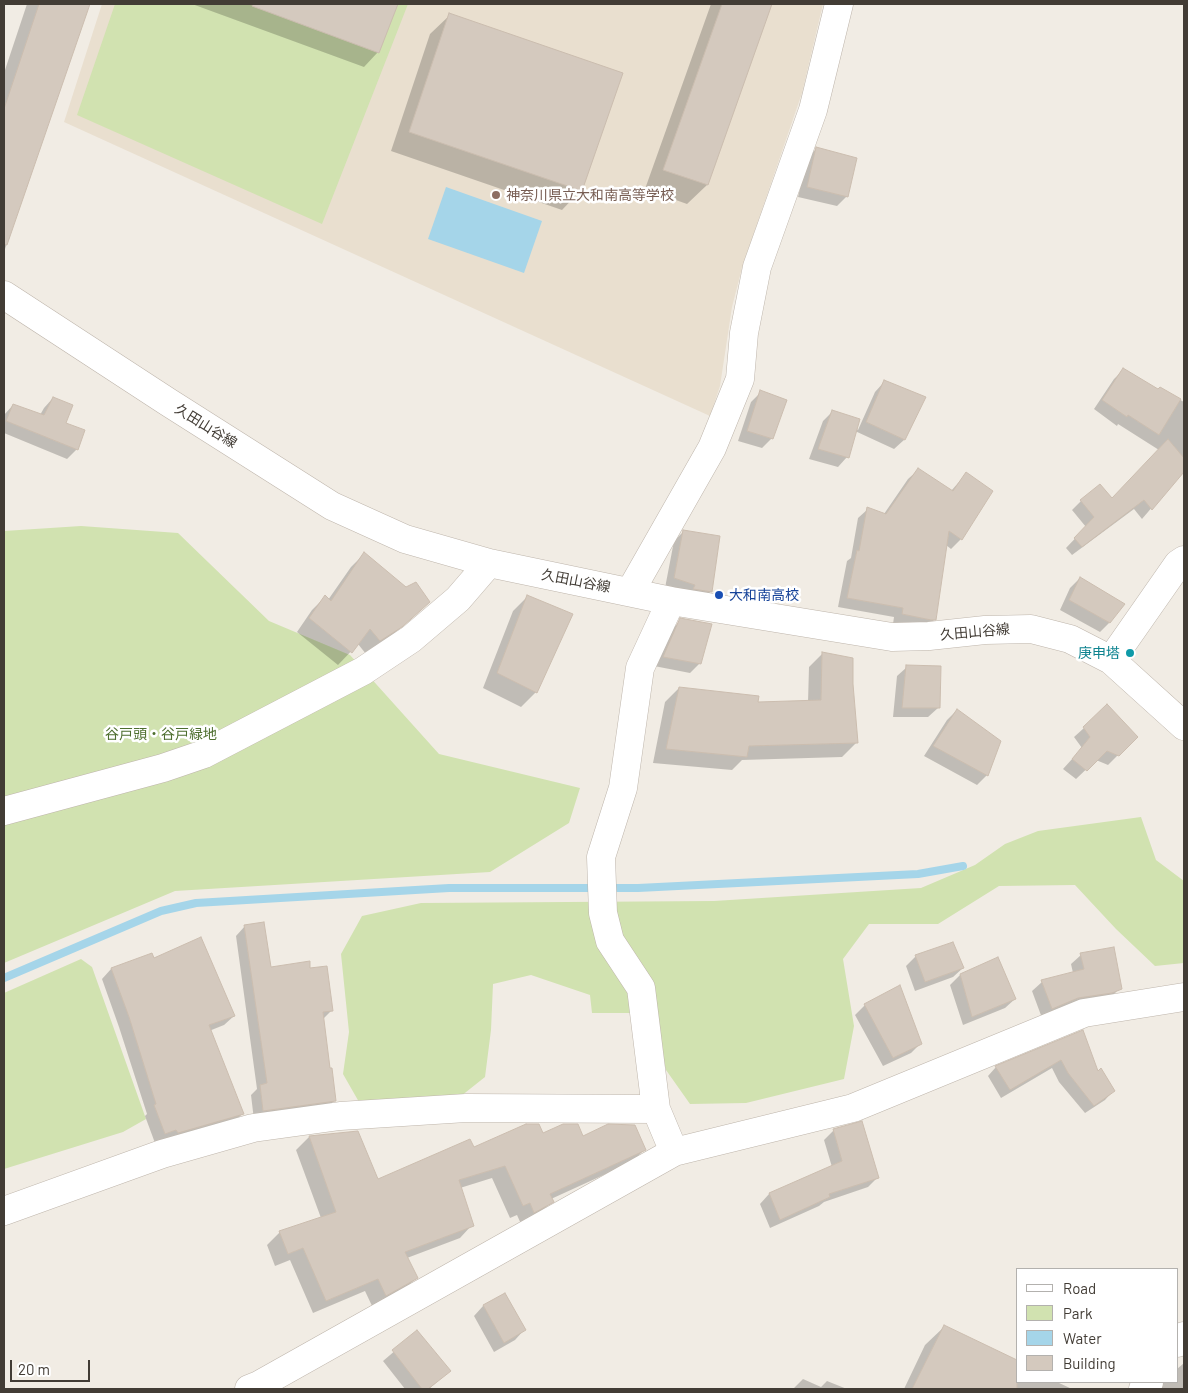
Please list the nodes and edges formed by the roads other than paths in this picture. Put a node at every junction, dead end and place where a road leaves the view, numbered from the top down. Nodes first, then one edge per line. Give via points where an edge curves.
1 (839, 4) edge
2 (4, 296) edge
3 (1184, 560) edge
4 (489, 563) junction
5 (630, 592) junction
6 (671, 600) junction
7 (1111, 660) junction
8 (1184, 726) edge
9 (4, 811) edge
10 (1184, 996) edge
11 (656, 1109) junction
12 (674, 1152) junction
13 (4, 1210) edge
14 (249, 1389) edge

1 - 5 street via 813,110 758,267 744,333 740,379 712,448
2 - 4 street, 久田山谷線 via 332,506 406,539
3 - 7 street
4 - 5 street, 久田山谷線
4 - 9 street via 451,605 411,639 363,672 204,754
5 - 6 street, 久田山谷線
6 - 7 street, 久田山谷線 via 892,637 1031,628 1070,639
6 - 11 street via 640,668 623,788 601,857 602,913 610,941 641,988
7 - 8 street, 久田山谷線
10 - 12 street via 1084,1013 853,1108
11 - 12 street
11 - 13 street via 466,1108 340,1116 253,1128 162,1154
12 - 14 street

